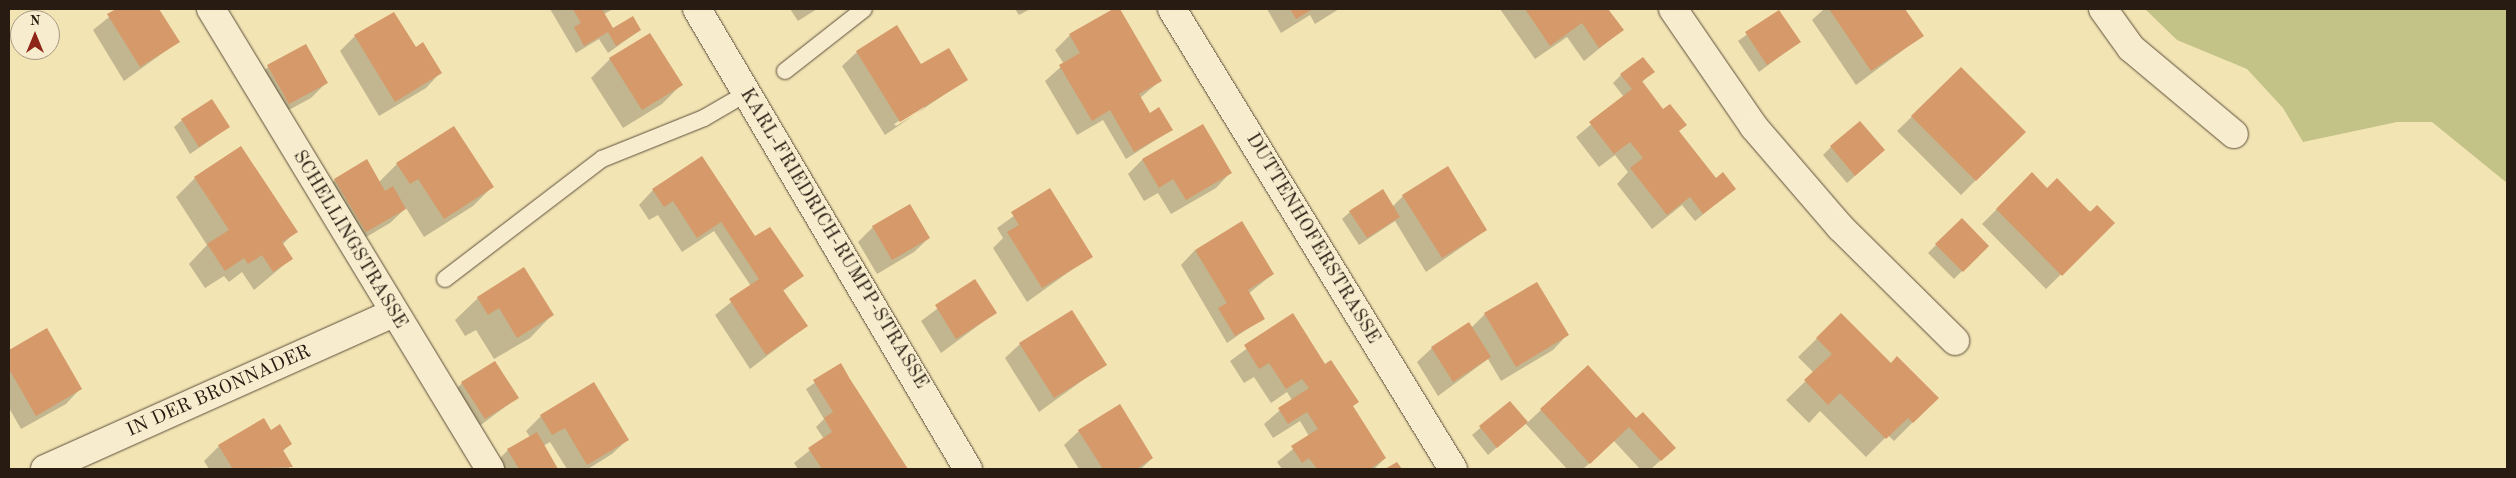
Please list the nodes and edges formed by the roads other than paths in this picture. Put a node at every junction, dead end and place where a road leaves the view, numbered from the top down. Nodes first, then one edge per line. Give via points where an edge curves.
1 (211, 9) edge
2 (697, 9) edge
3 (864, 9) edge
4 (1172, 9) edge
5 (1673, 9) edge
6 (2104, 9) edge
7 (786, 71) dead end
8 (746, 93) junction
9 (2234, 134) dead end
10 (445, 279) dead end
11 (392, 314) junction
12 (1955, 341) dead end
13 (45, 469) edge
14 (490, 469) edge
15 (968, 469) edge
16 (1453, 469) edge

1 - 11 street, SCHELLINGSTRASSE
2 - 8 street, KARL-FRIEDRICH-RUMPP-STRASSE
3 - 7 lane
4 - 16 street, DUTTENHOFERSTRASSE
5 - 12 street via 1754,127 1840,226
6 - 9 street via 2131,48
8 - 10 lane via 704,118 602,159
8 - 15 street, KARL-FRIEDRICH-RUMPP-STRASSE
11 - 13 street, IN DER BRONNADER
11 - 14 street, SCHELLINGSTRASSE

